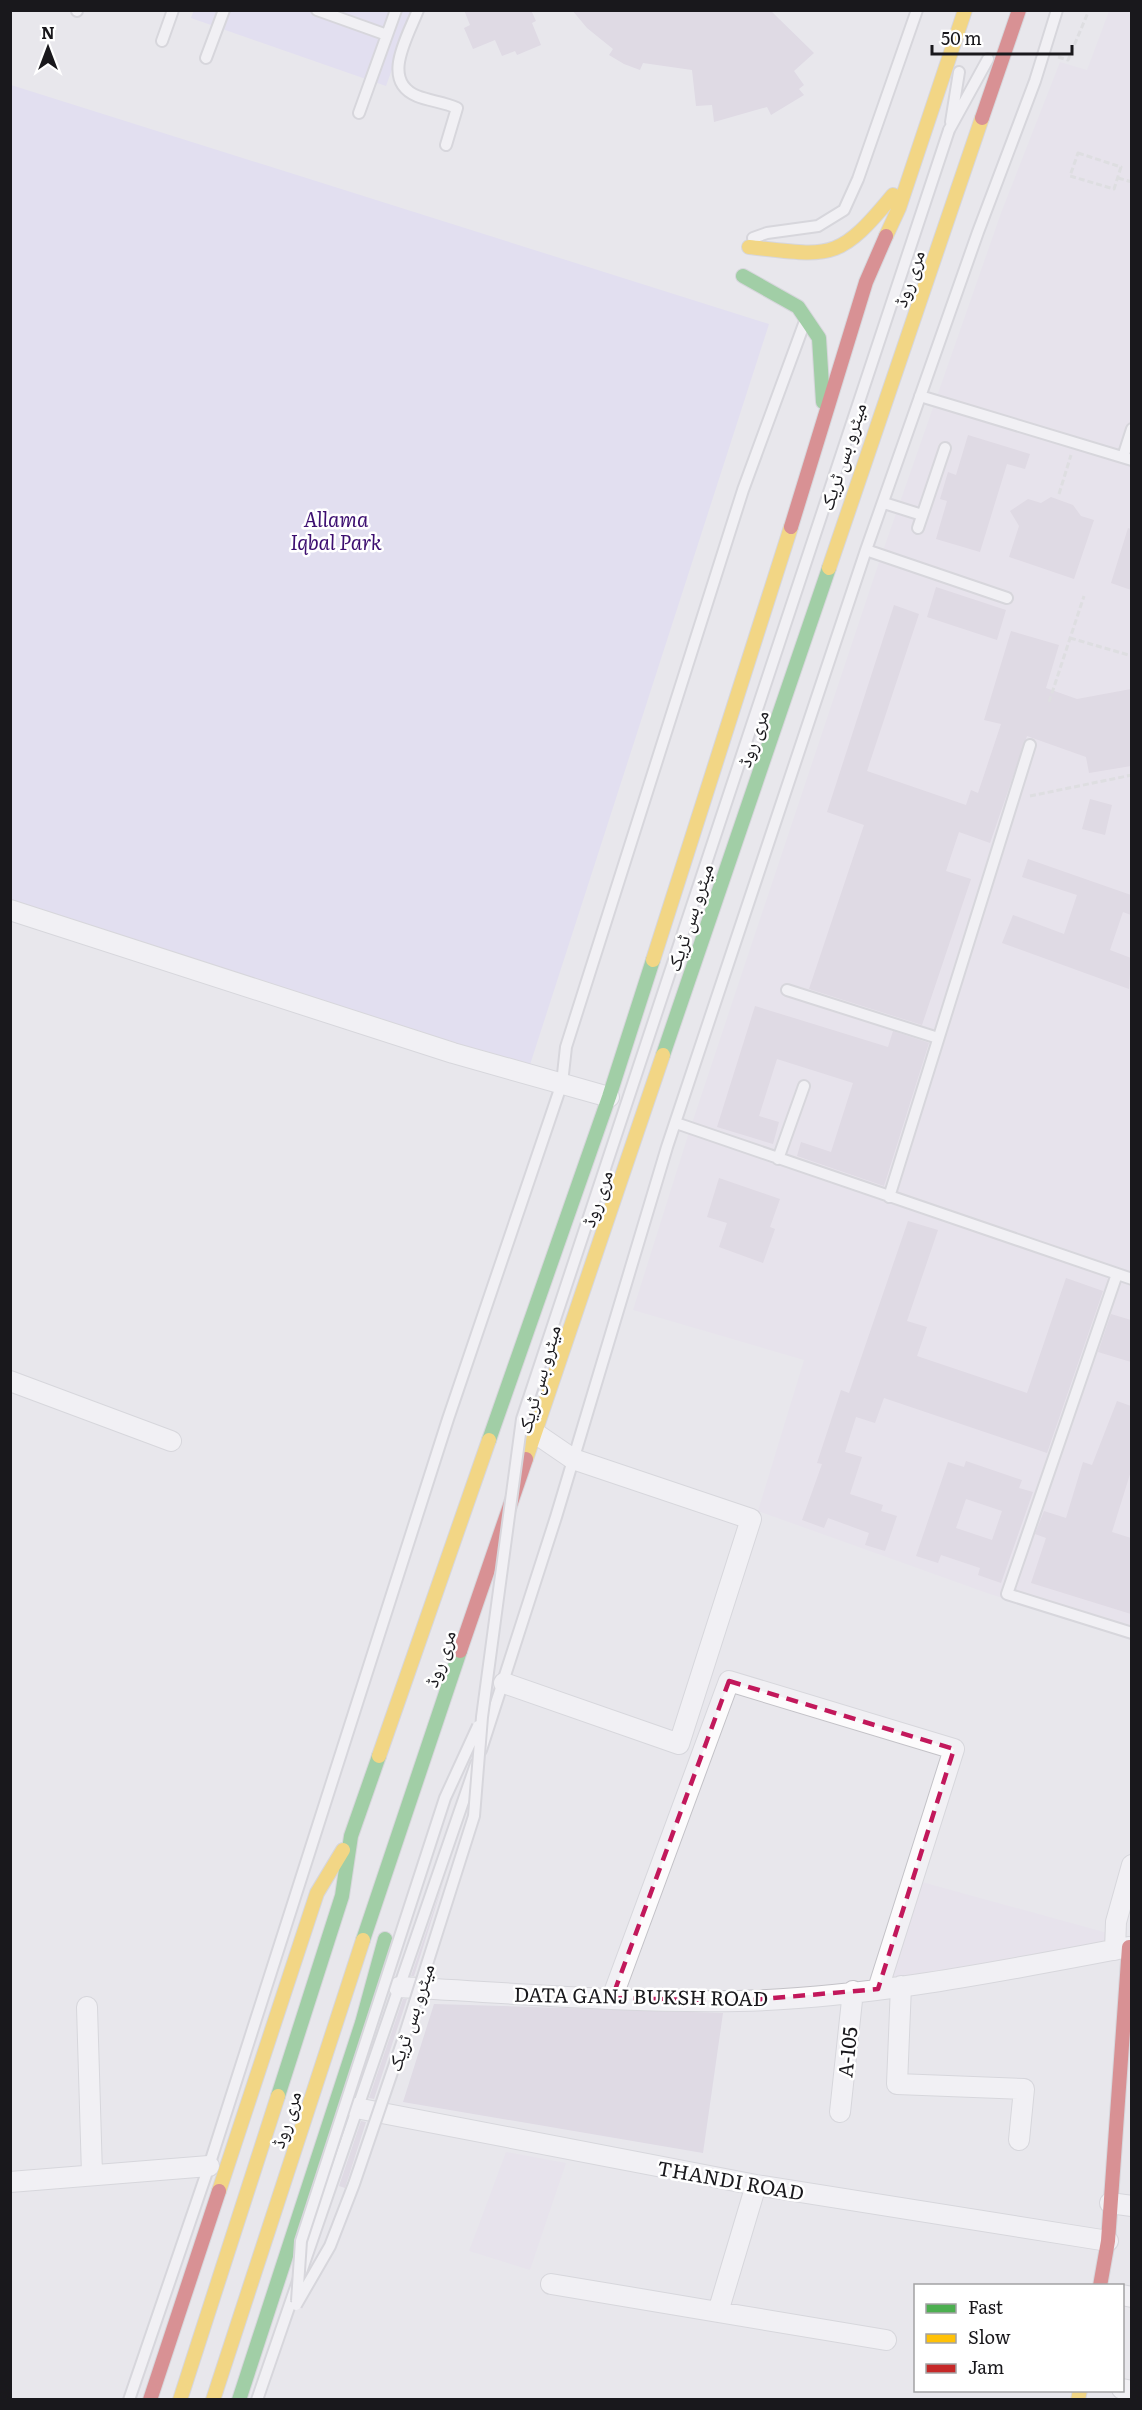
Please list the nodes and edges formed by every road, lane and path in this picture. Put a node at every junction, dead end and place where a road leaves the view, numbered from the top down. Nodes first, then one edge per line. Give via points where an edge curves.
1 (173, 10) edge
2 (224, 10) edge
3 (317, 10) edge
4 (396, 10) edge
5 (418, 10) edge
6 (917, 10) edge
7 (965, 10) edge
8 (973, 10) edge
9 (1007, 10) edge
10 (1019, 10) edge
11 (1057, 10) edge
12 (1089, 10) edge
13 (387, 36) junction
14 (162, 41) dead end
15 (1044, 52) junction
16 (207, 58) dead end
17 (359, 113) dead end
18 (949, 130) junction
19 (446, 145) dead end
20 (911, 173) junction
21 (1118, 178) junction
22 (1131, 182) edge
23 (742, 246) joint
24 (743, 276) dead end
25 (806, 319) junction
26 (920, 396) junction
27 (825, 424) junction
28 (1131, 429) edge
29 (1075, 443) junction
30 (945, 448) dead end
31 (1127, 458) edge
32 (879, 469) junction
33 (1059, 494) dead end
34 (884, 503) junction
35 (922, 515) junction
36 (918, 528) dead end
37 (866, 550) junction
38 (1084, 596) dead end
39 (1007, 598) dead end
40 (1070, 638) junction
41 (1131, 656) edge
42 (1049, 702) dead end
43 (1030, 745) dead end
44 (1131, 776) edge
45 (1014, 799) junction
46 (10, 910) edge
47 (787, 990) dead end
48 (938, 1038) junction
49 (562, 1083) junction
50 (804, 1086) dead end
51 (609, 1096) junction
52 (676, 1123) junction
53 (778, 1160) junction
54 (889, 1197) junction
55 (1117, 1274) junction
56 (1131, 1279) edge
57 (10, 1381) edge
58 (536, 1433) junction
59 (171, 1441) dead end
60 (573, 1459) junction
61 (1131, 1633) edge
62 (504, 1683) junction
63 (482, 1717) junction
64 (351, 1836) junction
65 (397, 1837) junction
66 (1131, 1864) edge
67 (395, 1891) dead end
68 (389, 1923) dead end
69 (1125, 1948) edge
70 (901, 1986) junction
71 (399, 1987) junction
72 (878, 1989) junction
73 (853, 1991) junction
74 (612, 1998) junction
75 (87, 2007) dead end
76 (1126, 2060) edge
77 (356, 2109) junction
78 (840, 2112) dead end
79 (1019, 2140) dead end
80 (209, 2166) junction
81 (92, 2174) junction
82 (10, 2182) edge
83 (756, 2185) junction
84 (1110, 2203) junction
85 (1131, 2206) edge
86 (1108, 2241) junction
87 (551, 2284) dead end
88 (1100, 2284) edge
89 (296, 2305) junction
90 (718, 2312) junction
91 (886, 2340) dead end
92 (129, 2400) edge
93 (150, 2400) edge
94 (180, 2400) edge
95 (213, 2400) edge
96 (239, 2400) edge
97 (257, 2400) edge
98 (264, 2400) edge

1 - 14 lane
2 - 16 lane
3 - 13 lane
4 - 13 lane
5 - 19 lane via 399,58 398,78 408,92 456,108
6 - 23 lane via 844,210 818,226 767,233
7 - 20 main road, مری روڈ
8 - 18 lane, میٹرو بس ٹریک
9 - 18 lane, میٹرو بس ٹریک via 995,46
10 - 32 main road, مری روڈ
11 - 15 lane
12 - 15 path via 1068,60
13 - 17 lane
15 - 26 lane
18 - 63 lane, میٹرو بس ٹریک, bridge via 522,1419
20 - 23 main road, مری روڈ via 866,227 838,249 814,254
20 - 27 main road, مری روڈ via 866,282
21 - 21 path via 1122,167 1078,153 1070,176 1114,189
21 - 22 path
24 - 25 main road via 798,307
25 - 27 main road via 819,338
25 - 49 lane via 743,490 566,1047
26 - 29 lane
26 - 32 lane
27 - 51 main road, مری روڈ
28 - 31 lane
29 - 31 lane
29 - 33 path
30 - 35 lane
32 - 34 lane
32 - 58 main road, مری روڈ
34 - 35 lane
34 - 37 lane
35 - 36 lane
37 - 39 lane
37 - 52 lane
38 - 40 path
40 - 41 path
40 - 42 path
43 - 45 lane
44 - 45 path
45 - 48 lane
46 - 49 street via 453,1053
47 - 48 lane
48 - 54 lane
49 - 51 street
49 - 80 lane via 448,1419
50 - 53 lane
51 - 64 main road, مری روڈ
52 - 53 lane
52 - 60 lane
53 - 54 lane
54 - 55 lane
55 - 56 lane
55 - 61 lane via 1007,1594
57 - 59 street
58 - 60 street
58 - 65 main road, مری روڈ
60 - 62 lane
60 - 62 street via 752,1519 679,1744
62 - 71 lane
63 - 89 lane, میٹرو بس ٹریک, bridge via 445,1798 301,2241
63 - 89 lane, میٹرو بس ٹریک, bridge via 474,1816 354,2184 330,2246
64 - 93 main road via 317,1893
64 - 94 main road, مری روڈ via 342,1896
65 - 67 main road
65 - 95 main road, مری روڈ
66 - 69 street via 1116,1922
68 - 96 main road via 362,2023
69 - 70 street, DATA GANJ BUKSH ROAD
69 - 76 main road
70 - 72 street, DATA GANJ BUKSH ROAD
70 - 79 street via 897,2084 1024,2089
71 - 74 street, DATA GANJ BUKSH ROAD
71 - 77 lane
72 - 73 street, DATA GANJ BUKSH ROAD
72 - 74 street via 954,1749 729,1681
73 - 74 street, DATA GANJ BUKSH ROAD via 740,2001
73 - 78 street, A-105
75 - 81 street
76 - 84 main road
77 - 83 street, THANDI ROAD
77 - 97 lane
80 - 81 street
80 - 92 lane
81 - 82 street
83 - 86 street, THANDI ROAD
83 - 90 street
84 - 85 street
84 - 86 main road
86 - 88 main road
87 - 90 street
89 - 98 lane, میٹرو بس ٹریک
90 - 91 street

